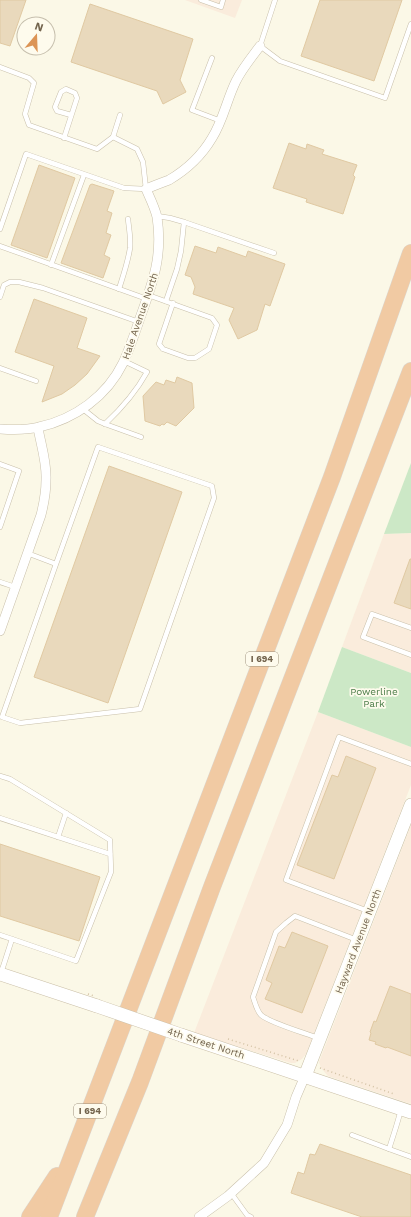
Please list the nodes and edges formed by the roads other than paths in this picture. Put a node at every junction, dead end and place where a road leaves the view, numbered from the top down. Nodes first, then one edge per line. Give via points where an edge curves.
1 (201, 0) edge
2 (223, 0) edge
3 (275, 0) edge
4 (411, 24) edge
5 (260, 46) junction
6 (212, 58) dead end
7 (0, 67) edge
8 (71, 115) junction
9 (120, 115) dead end
10 (221, 120) junction
11 (64, 138) junction
12 (113, 138) junction
13 (84, 175) junction
14 (146, 189) junction
15 (157, 216) junction
16 (128, 219) dead end
17 (184, 222) junction
18 (0, 229) edge
19 (0, 246) edge
20 (274, 253) dead end
21 (411, 253) edge
22 (51, 265) junction
23 (119, 289) junction
24 (0, 297) edge
25 (148, 297) junction
26 (166, 301) junction
27 (173, 303) junction
28 (139, 322) junction
29 (124, 361) junction
30 (0, 368) edge
31 (411, 373) edge
32 (36, 381) dead end
33 (83, 409) junction
34 (105, 424) junction
35 (38, 428) junction
36 (0, 429) edge
37 (141, 437) dead end
38 (0, 464) edge
39 (0, 528) edge
40 (28, 554) junction
41 (56, 564) junction
42 (0, 582) edge
43 (16, 587) junction
44 (411, 628) edge
45 (0, 631) edge
46 (411, 655) edge
47 (1, 716) edge
48 (411, 764) edge
49 (0, 776) edge
50 (411, 805) edge
51 (66, 813) junction
52 (0, 818) edge
53 (58, 837) junction
54 (110, 854) junction
55 (370, 912) junction
56 (0, 935) edge
57 (12, 939) junction
58 (358, 941) junction
59 (1, 972) edge
60 (320, 1038) junction
61 (305, 1076) junction
62 (406, 1110) edge
63 (352, 1135) dead end
64 (114, 1145) junction
65 (389, 1149) junction
66 (411, 1157) edge
67 (71, 1159) junction
68 (231, 1193) junction
69 (30, 1217) edge
70 (49, 1217) edge
71 (85, 1217) edge
72 (92, 1217) edge
73 (198, 1217) edge
74 (251, 1217) edge

1 - 2 lane via 220,7
3 - 5 lane
4 - 5 lane via 385,98 280,61
5 - 10 street via 236,82
6 - 10 lane via 192,110
7 - 11 lane via 30,78 34,83 25,114 29,125
8 - 8 lane via 77,98 75,93 66,89 60,92 55,107
8 - 11 lane
9 - 12 lane
10 - 14 street via 213,137 191,164 168,180
11 - 12 lane via 97,149
12 - 14 lane via 137,149 144,162
13 - 14 lane via 124,188
13 - 18 lane via 26,154
13 - 22 lane
14 - 15 street, Hale Avenue North
15 - 17 lane
15 - 25 street, Hale Avenue North via 158,262
16 - 23 lane via 130,249
17 - 20 lane
17 - 26 lane via 177,269
19 - 22 lane
21 - 67 highway, I 694 via 332,477
22 - 23 lane
23 - 25 lane
24 - 28 lane via 4,285 19,282
25 - 26 lane
25 - 28 street, Hale Avenue North
26 - 27 lane
27 - 27 lane via 212,318 217,325 209,349 195,358 163,349 159,344
28 - 29 street, Hale Avenue North
29 - 33 street, Hale Avenue North via 111,382
29 - 34 lane via 147,372 132,396
30 - 32 lane
31 - 64 highway
33 - 34 lane
33 - 35 street, Hale Avenue North via 60,421
34 - 37 lane
35 - 36 street, Hale Avenue North
35 - 40 street via 45,464 45,498
38 - 39 lane via 19,470
40 - 41 lane
40 - 43 street
41 - 47 lane
41 - 47 lane via 98,447 212,486 214,498 140,710 20,723
42 - 43 lane
43 - 45 street
44 - 46 lane via 372,614 364,637
48 - 55 lane via 339,736 286,880
49 - 51 lane via 10,779
50 - 55 street, Hayward Avenue North
51 - 53 lane
51 - 54 lane via 110,840
52 - 53 lane
53 - 54 lane
54 - 57 lane via 111,872 76,961
55 - 58 street, Hayward Avenue North
56 - 57 lane
57 - 59 lane
58 - 60 street, Hayward Avenue North
58 - 60 lane via 295,916 276,932 253,997 257,1007 261,1014 271,1020
59 - 61 street, 4th Street North, bridge
60 - 61 street, Hayward Avenue North
61 - 62 street, 4th Street North
61 - 68 street via 286,1126 264,1163
62 - 65 lane via 396,1127
63 - 65 lane
64 - 71 highway
64 - 72 highway
65 - 66 lane
67 - 69 highway via 55,1178
67 - 70 highway, I 694
68 - 73 street
68 - 74 lane

